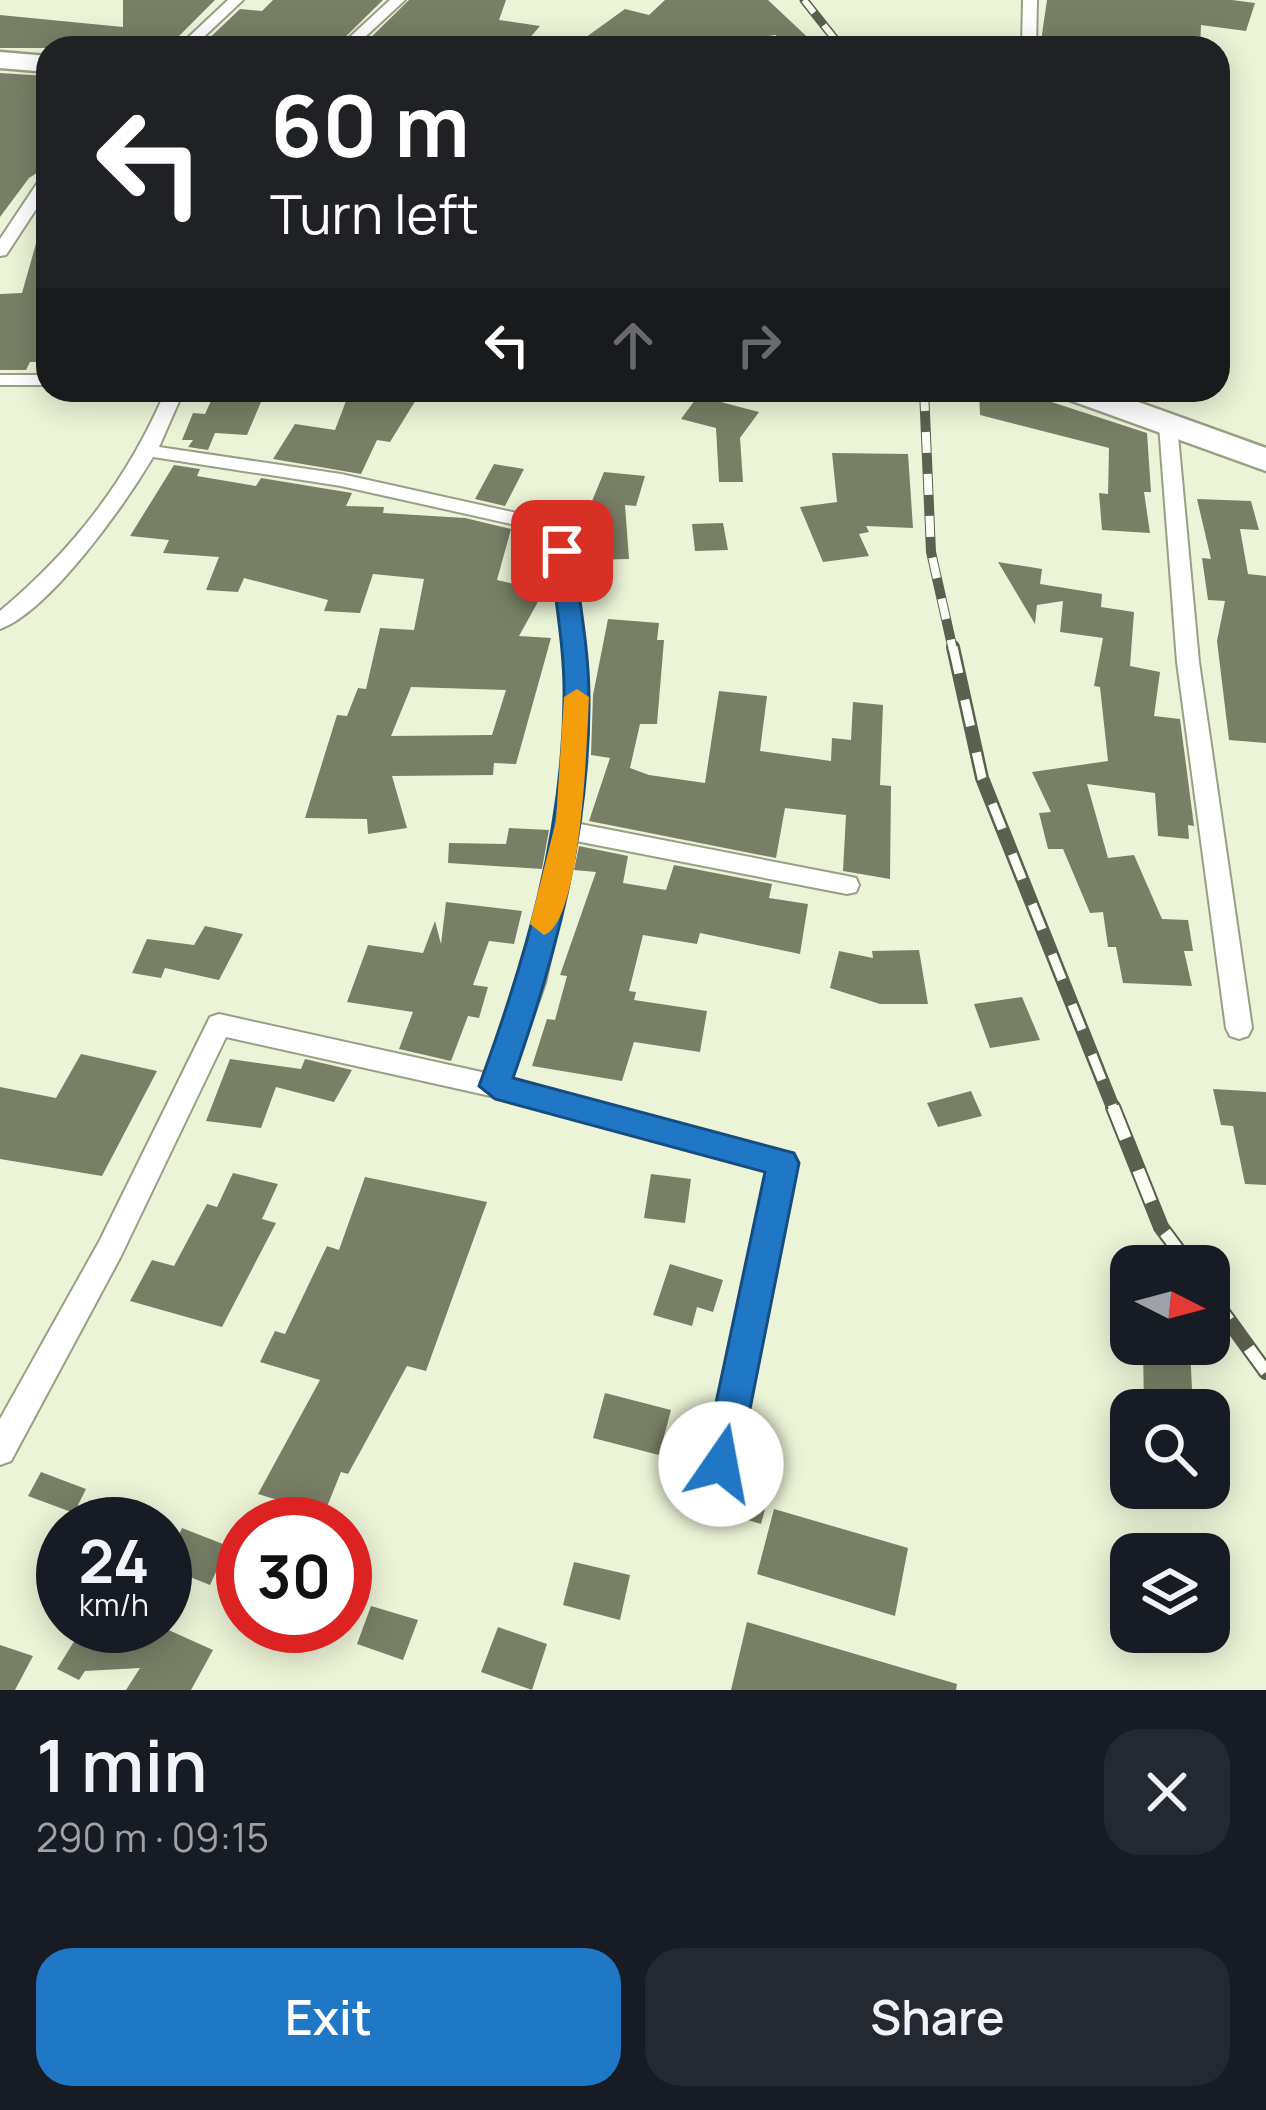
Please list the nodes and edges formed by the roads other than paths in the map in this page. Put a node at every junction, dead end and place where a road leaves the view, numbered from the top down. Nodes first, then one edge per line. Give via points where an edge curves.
1 (236, 0) edge
2 (398, 0) edge
3 (1030, 0) edge
4 (197, 36) edge
5 (358, 36) edge
6 (1029, 36) edge
7 (0, 60) edge
8 (36, 63) edge
9 (36, 197) edge
10 (0, 250) edge
11 (0, 380) edge
12 (36, 380) edge
13 (170, 402) edge
14 (1106, 402) edge
15 (1168, 425) junction
16 (149, 451) junction
17 (1265, 457) edge
18 (0, 622) edge
19 (564, 830) junction
20 (848, 885) dead end
21 (1239, 1028) dead end
22 (495, 1086) junction
23 (0, 1450) edge
24 (721, 1464) dead end

1 - 4 street
2 - 5 street
3 - 6 street
7 - 8 highway
9 - 10 street
11 - 12 street
13 - 16 street
14 - 15 highway
15 - 17 highway
15 - 21 street via 1188,662
16 - 18 street via 111,515
16 - 19 street via 341,480 532,522 562,551 575,675
19 - 20 street
19 - 22 street via 532,982
22 - 23 street via 218,1025 110,1249
22 - 24 street via 783,1163

